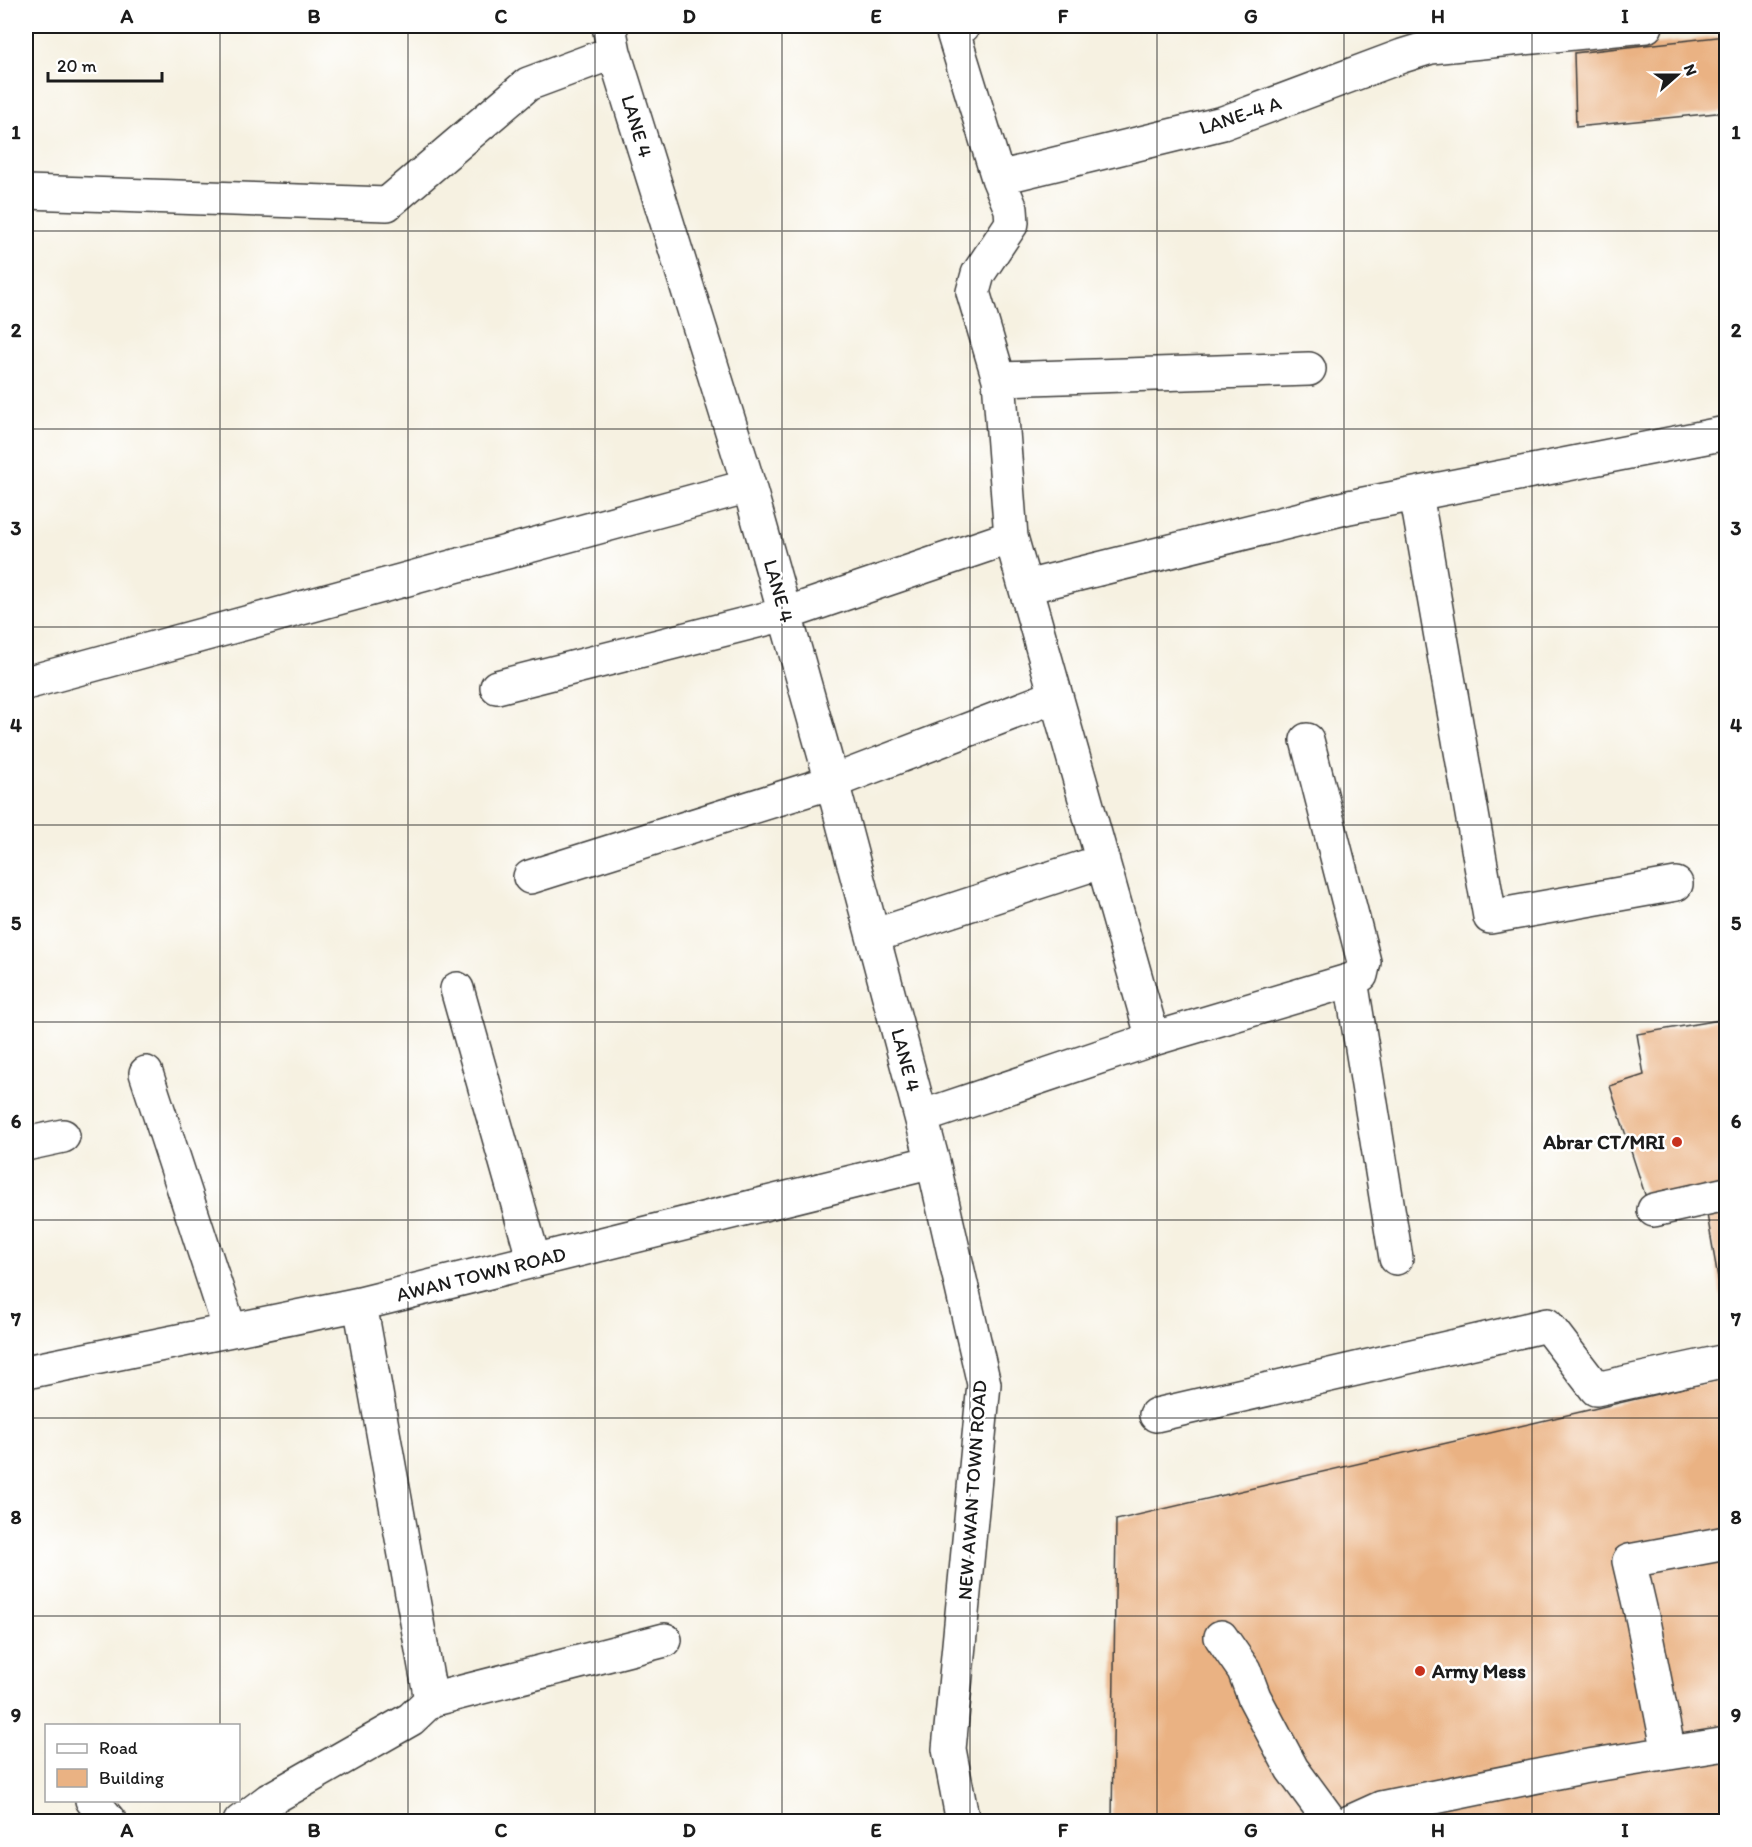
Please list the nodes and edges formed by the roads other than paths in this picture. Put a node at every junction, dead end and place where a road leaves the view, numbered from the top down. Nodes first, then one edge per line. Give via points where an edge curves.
1 (963, 26) edge
2 (1646, 26) edge
3 (611, 39) edge
4 (998, 178) junction
5 (26, 192) edge
6 (1309, 369) dead end
7 (999, 379) junction
8 (1726, 433) edge
9 (749, 486) junction
10 (1416, 494) junction
11 (1011, 537) junction
12 (1026, 587) junction
13 (785, 614) junction
14 (26, 683) edge
15 (497, 687) dead end
16 (1056, 696) junction
17 (1307, 740) dead end
18 (832, 782) junction
19 (1102, 861) junction
20 (530, 877) dead end
21 (1676, 884) dead end
22 (873, 936) junction
23 (1351, 980) junction
24 (457, 989) dead end
25 (1153, 1039) junction
26 (146, 1073) dead end
27 (921, 1117) junction
28 (63, 1136) dead end
29 (26, 1144) edge
30 (933, 1162) junction
31 (1726, 1194) edge
32 (1654, 1210) dead end
33 (1396, 1258) dead end
34 (534, 1261) junction
35 (360, 1304) junction
36 (230, 1330) junction
37 (1726, 1361) edge
38 (26, 1372) edge
39 (1156, 1415) dead end
40 (1726, 1543) edge
41 (1221, 1637) dead end
42 (665, 1640) dead end
43 (431, 1700) junction
44 (1726, 1744) edge
45 (1669, 1753) junction
46 (94, 1802) edge
47 (110, 1821) edge
48 (240, 1821) edge
49 (963, 1821) edge
50 (1331, 1821) edge
51 (1350, 1821) edge

1 - 4 street via 952,29
2 - 4 street, LANE-4 A via 1431,47 1223,123
3 - 5 street via 528,84 387,204
3 - 9 street, LANE 4
4 - 7 street via 1011,209 1012,223 978,274 973,292
6 - 7 street
7 - 11 street
8 - 10 street
9 - 13 street, LANE 4
9 - 14 street
10 - 12 street
10 - 21 street via 1490,917
11 - 12 street
11 - 13 street
12 - 16 street
13 - 15 street
13 - 18 street, LANE 4
16 - 18 street
16 - 19 street
17 - 23 street via 1364,962 1361,975
18 - 20 street
18 - 22 street, LANE 4
19 - 22 street
19 - 25 street
22 - 27 street, LANE 4
23 - 25 street
23 - 33 street
24 - 34 street
25 - 27 street
26 - 36 street
27 - 30 street, LANE 4
28 - 29 street
30 - 34 street, AWAN TOWN ROAD
30 - 49 street, NEW AWAN TOWN ROAD via 984,1384 949,1749
31 - 32 street
34 - 35 street, AWAN TOWN ROAD
35 - 36 street, AWAN TOWN ROAD
35 - 43 street
36 - 38 street, AWAN TOWN ROAD
37 - 39 street via 1596,1389 1547,1325
40 - 45 street via 1629,1561
41 - 50 street via 1244,1670 1292,1769
42 - 43 street
43 - 48 street via 411,1719 269,1800
44 - 45 street
45 - 51 street via 1381,1808
46 - 47 street

